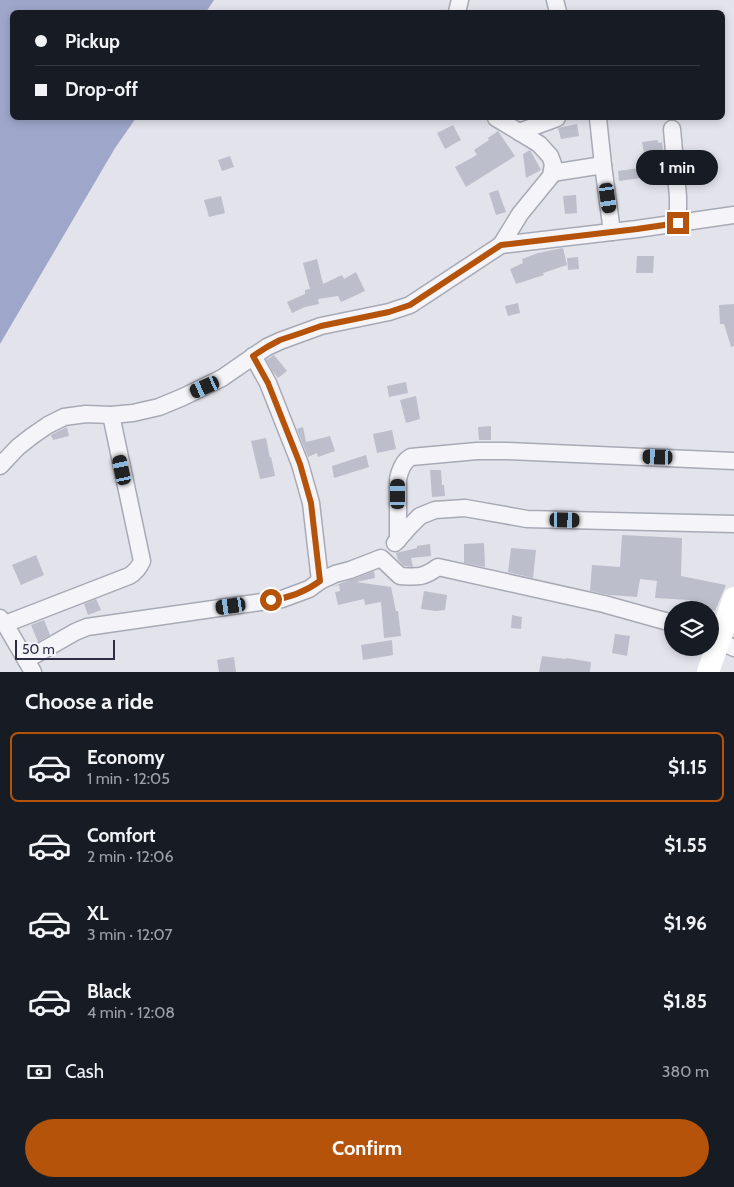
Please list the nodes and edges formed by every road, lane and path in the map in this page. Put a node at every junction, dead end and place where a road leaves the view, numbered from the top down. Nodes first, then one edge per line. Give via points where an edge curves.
1 (499, 120) edge
2 (552, 120) edge
3 (598, 120) edge
4 (672, 129) dead end
5 (519, 132) junction
6 (603, 165) junction
7 (552, 173) junction
8 (734, 215) edge
9 (678, 223) junction
10 (612, 232) junction
11 (501, 245) junction
12 (253, 356) junction
13 (111, 415) junction
14 (734, 460) edge
15 (0, 466) edge
16 (734, 524) edge
17 (398, 540) junction
18 (381, 558) junction
19 (320, 581) junction
20 (734, 598) edge
21 (3, 621) edge
22 (664, 622) edge
23 (721, 638) edge
24 (30, 666) edge
25 (708, 672) edge

1 - 5 street
2 - 5 street
3 - 6 street
4 - 9 street
5 - 7 street via 540,144 550,156
6 - 7 street
6 - 10 street
7 - 11 street
8 - 9 street
9 - 10 street
10 - 11 street
11 - 12 street via 410,305 321,326 280,340
12 - 13 street via 222,378 183,397 158,407
12 - 19 street via 268,383 300,464 311,503
13 - 15 street via 64,417 32,436
13 - 21 street via 142,561 140,568 129,576
14 - 17 street via 506,451 416,456 406,459 398,478
16 - 17 street via 528,519 465,508 435,510 420,516
17 - 18 street
18 - 19 street
18 - 22 street via 400,576 428,575 438,567 604,604
19 - 24 street via 310,589 282,599 87,627 75,632
20 - 23 street
21 - 24 street
23 - 25 street

